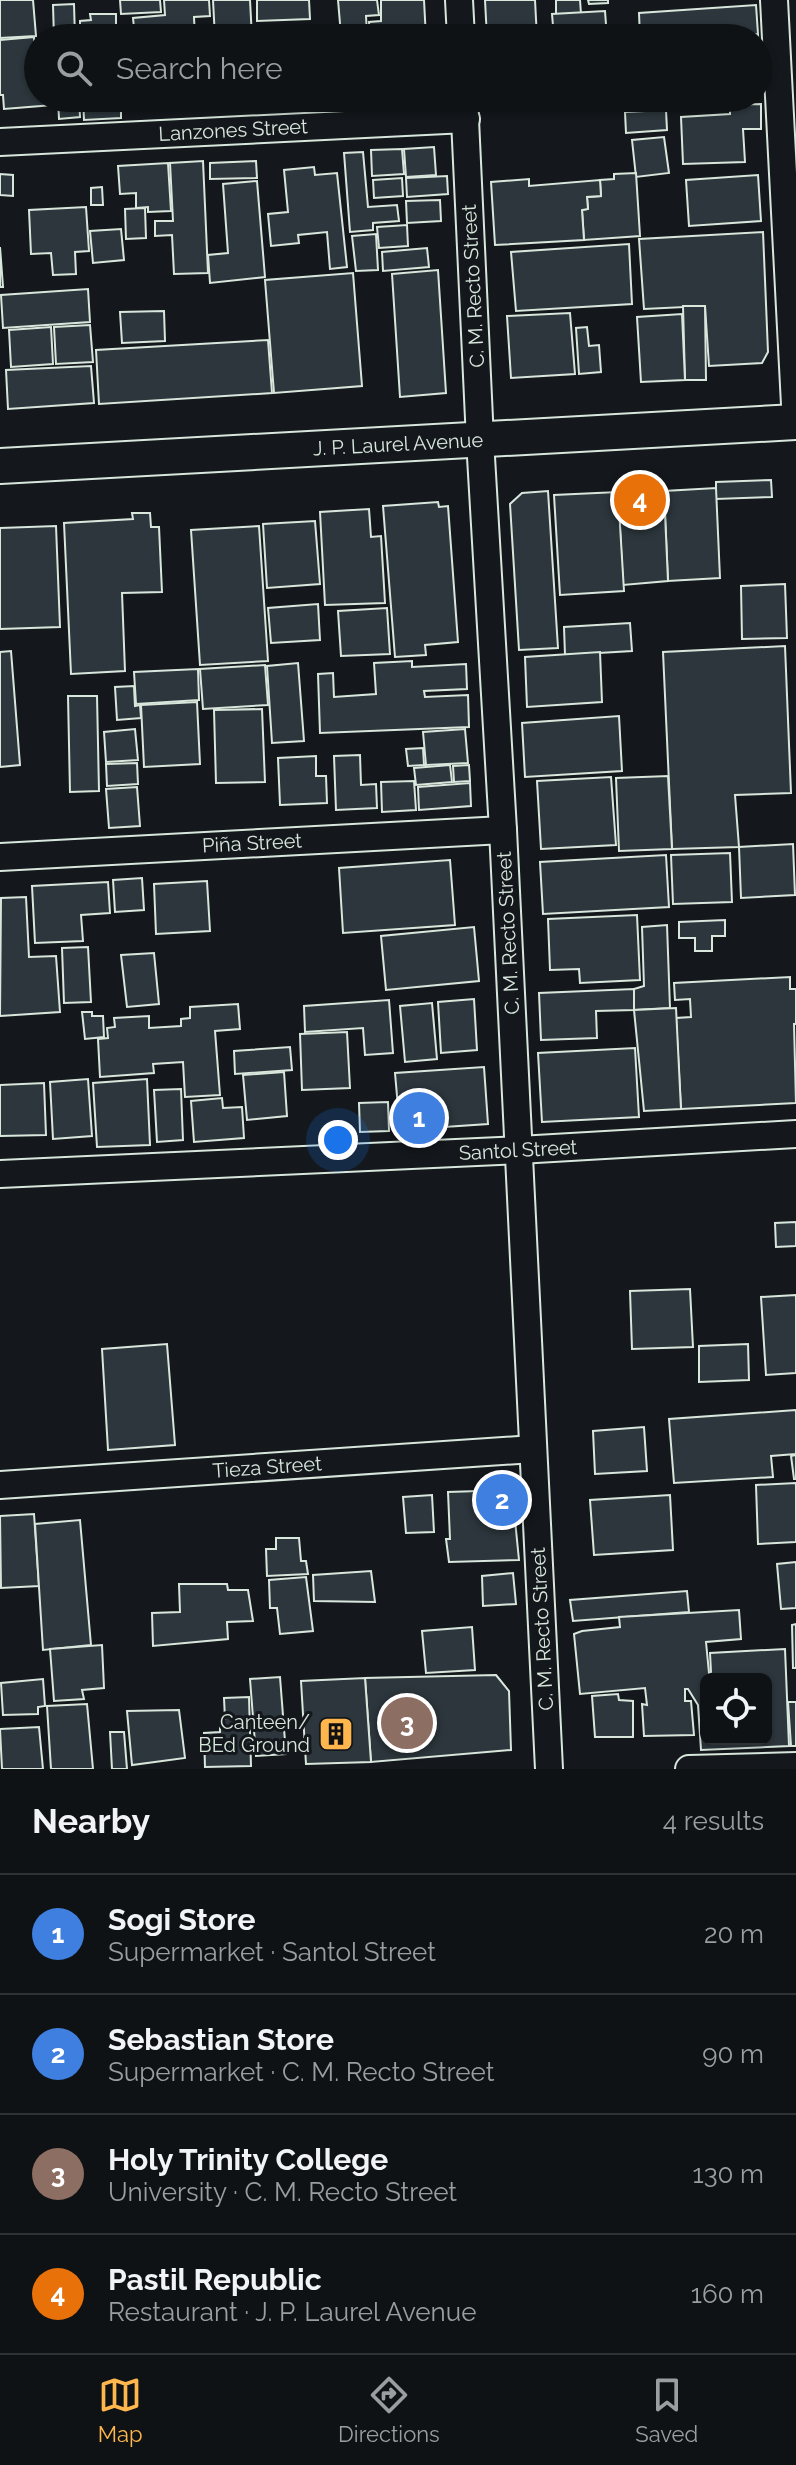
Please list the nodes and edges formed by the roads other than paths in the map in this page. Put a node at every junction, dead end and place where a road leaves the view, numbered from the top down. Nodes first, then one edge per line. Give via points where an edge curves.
1 (459, 0) edge
2 (774, 0) edge
3 (460, 24) edge
4 (410, 112) edge
5 (465, 112) edge
6 (0, 142) edge
7 (796, 423) edge
8 (480, 440) junction
9 (0, 466) edge
10 (503, 830) junction
11 (0, 857) edge
12 (796, 1134) edge
13 (519, 1150) junction
14 (0, 1174) edge
15 (533, 1449) junction
16 (0, 1485) edge
17 (796, 1766) edge
18 (549, 1769) edge
19 (689, 1769) edge

1 - 3 street
2 - 7 street
4 - 6 street, Lanzones Street
5 - 8 street, C. M. Recto Street
7 - 8 street, J. P. Laurel Avenue
8 - 9 street, J. P. Laurel Avenue
8 - 10 street, C. M. Recto Street
10 - 11 street, Piña Street
10 - 13 street, C. M. Recto Street
12 - 13 street, Santol Street
13 - 14 street, Santol Street
13 - 15 street, C. M. Recto Street
15 - 16 street, Tieza Street
15 - 18 street, C. M. Recto Street
17 - 19 street

